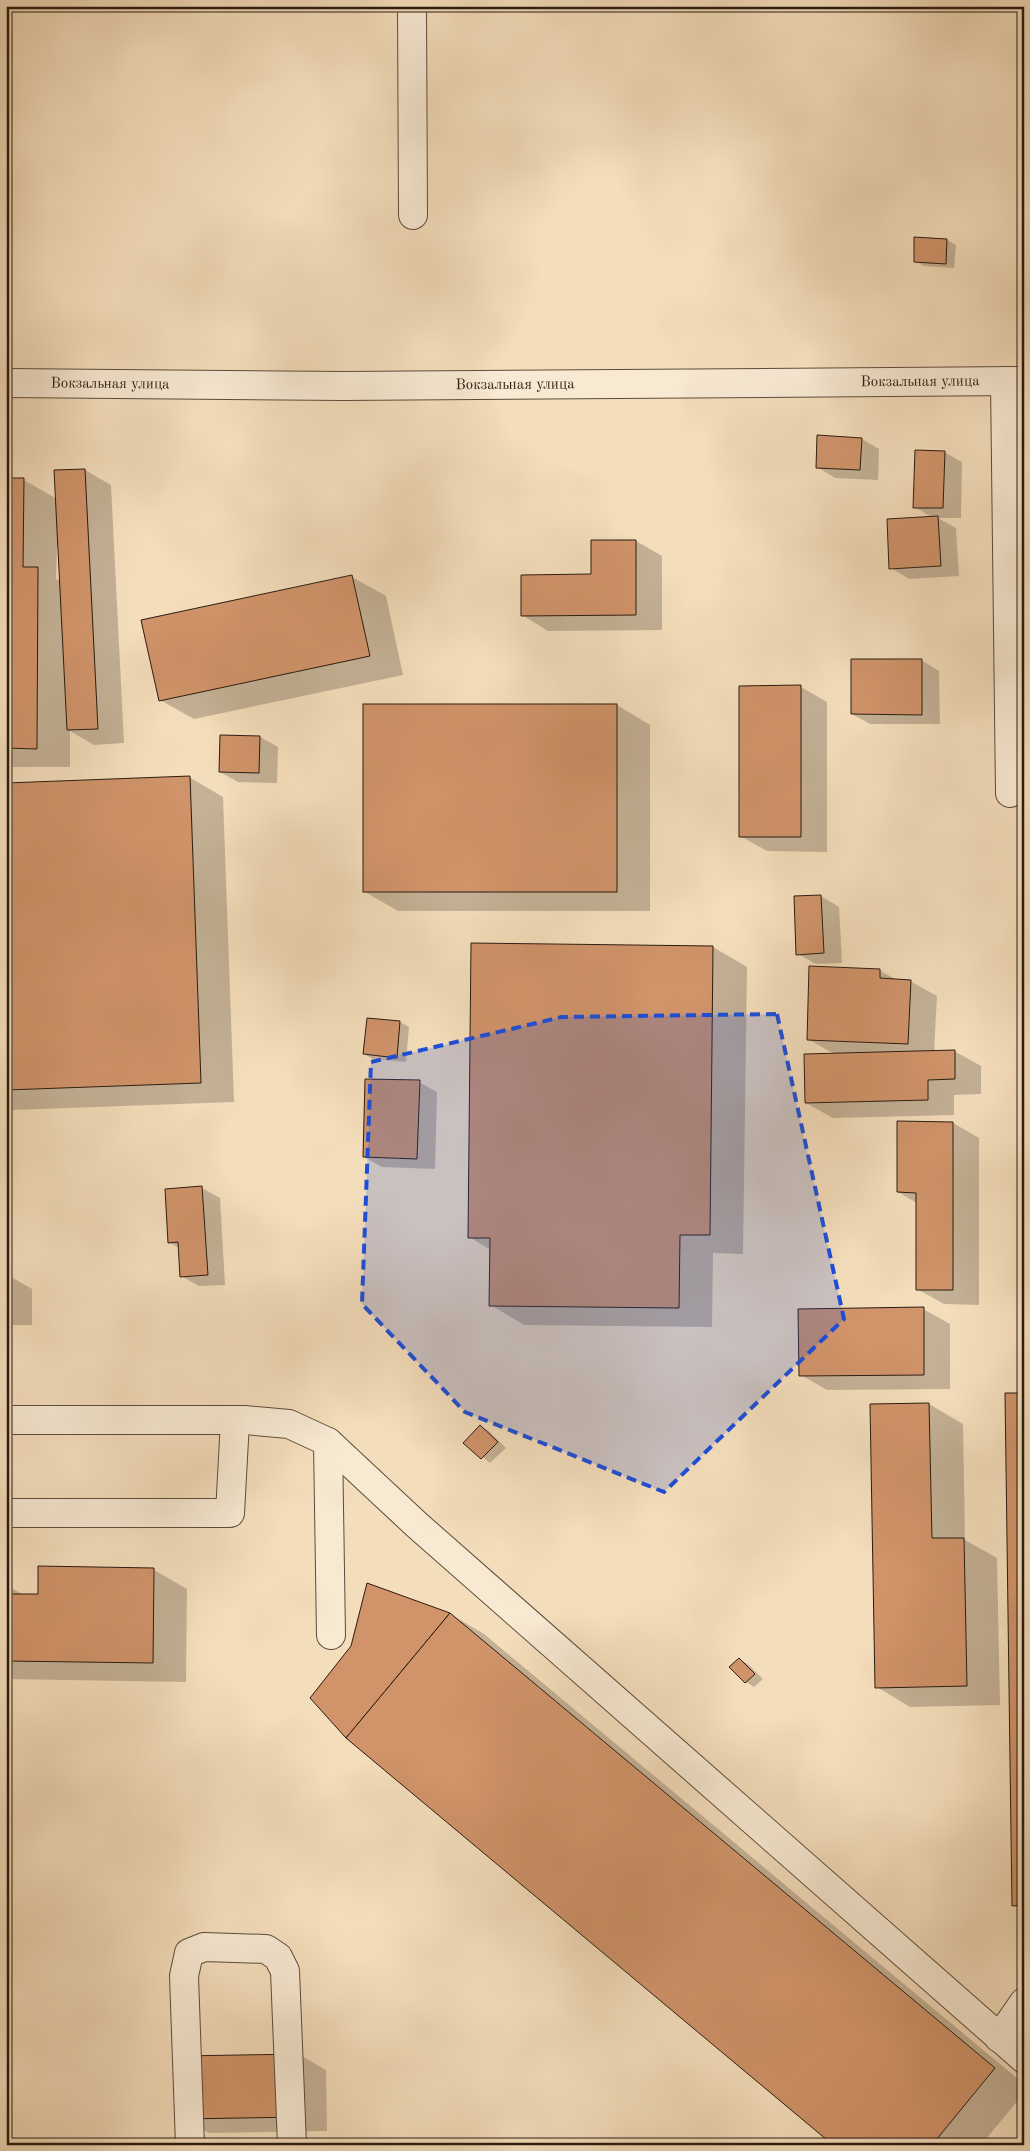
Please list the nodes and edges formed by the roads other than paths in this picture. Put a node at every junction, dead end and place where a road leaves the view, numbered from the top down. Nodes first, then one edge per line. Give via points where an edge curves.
1 (412, 6) edge
2 (413, 216) dead end
3 (1014, 381) edge
4 (6, 383) edge
5 (1010, 793) dead end
6 (6, 1420) edge
7 (235, 1421) junction
8 (328, 1442) junction
9 (6, 1512) edge
10 (331, 1635) dead end
11 (1024, 2002) edge
12 (999, 2038) junction
13 (1024, 2059) edge
14 (190, 2145) edge
15 (292, 2145) edge

1 - 2 street
3 - 4 street, Вокзальная улица via 343,386
3 - 5 street
6 - 7 street
7 - 8 street via 289,1424
7 - 9 street via 230,1512
8 - 10 street
8 - 12 street via 417,1525
11 - 12 street
12 - 13 street
14 - 15 street via 184,1976 189,1953 204,1947 266,1949 278,1957 285,1971

